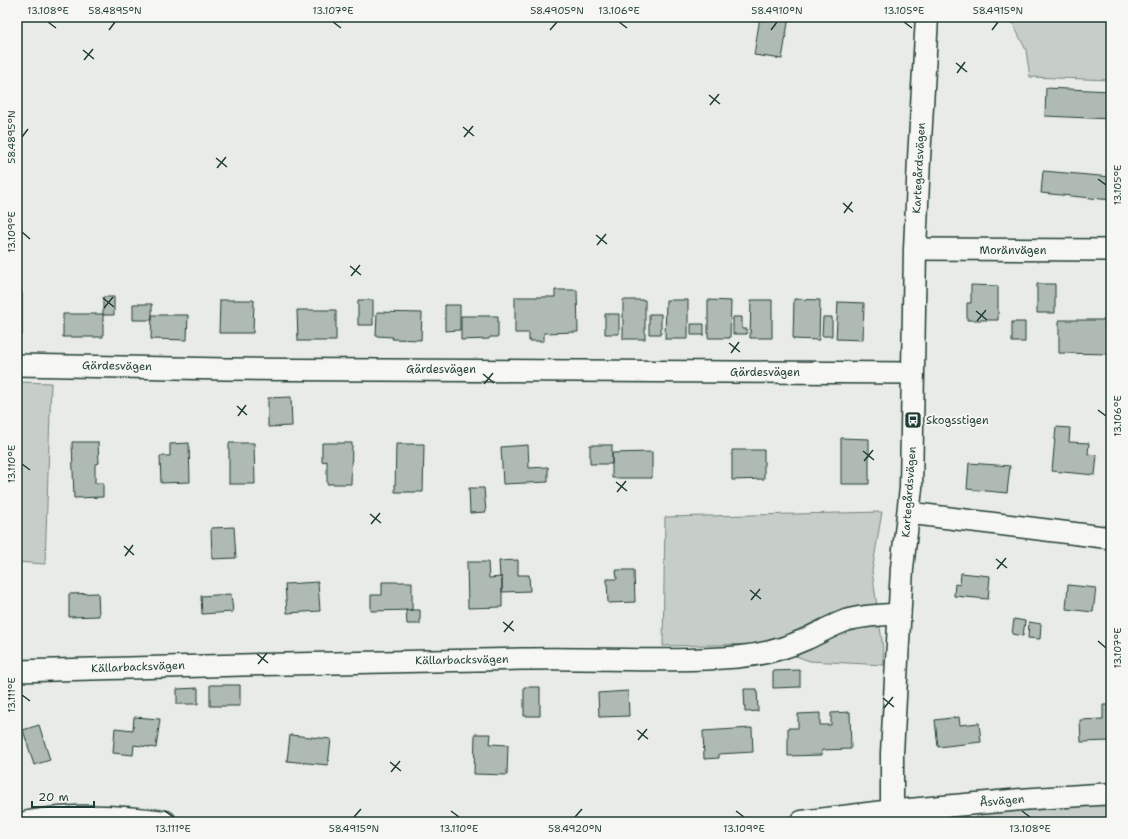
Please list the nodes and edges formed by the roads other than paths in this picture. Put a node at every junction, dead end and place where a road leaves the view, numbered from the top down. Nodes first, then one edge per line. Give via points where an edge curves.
1 (927, 17) edge
2 (915, 249) junction
3 (1111, 250) edge
4 (17, 364) edge
5 (913, 373) junction
6 (909, 513) junction
7 (1111, 538) edge
8 (900, 614) junction
9 (17, 671) edge
10 (1111, 795) edge
11 (893, 816) edge
12 (28, 822) edge
13 (165, 822) edge
14 (802, 822) edge

1 - 2 street, Kartegårdsvägen
2 - 3 street, Moränvägen
2 - 5 street, Kartegårdsvägen
4 - 5 street, Gärdesvägen via 234,369
5 - 6 street, Kartegårdsvägen
6 - 7 street
6 - 8 street, Kartegårdsvägen via 902,568
8 - 9 street, Källarbacksvägen via 862,616 785,648 737,657 660,660 572,658 413,661
8 - 11 street, Kartegårdsvägen via 892,753
10 - 11 street, Åsvägen via 1027,799
11 - 14 street
12 - 13 street via 76,816 102,816

